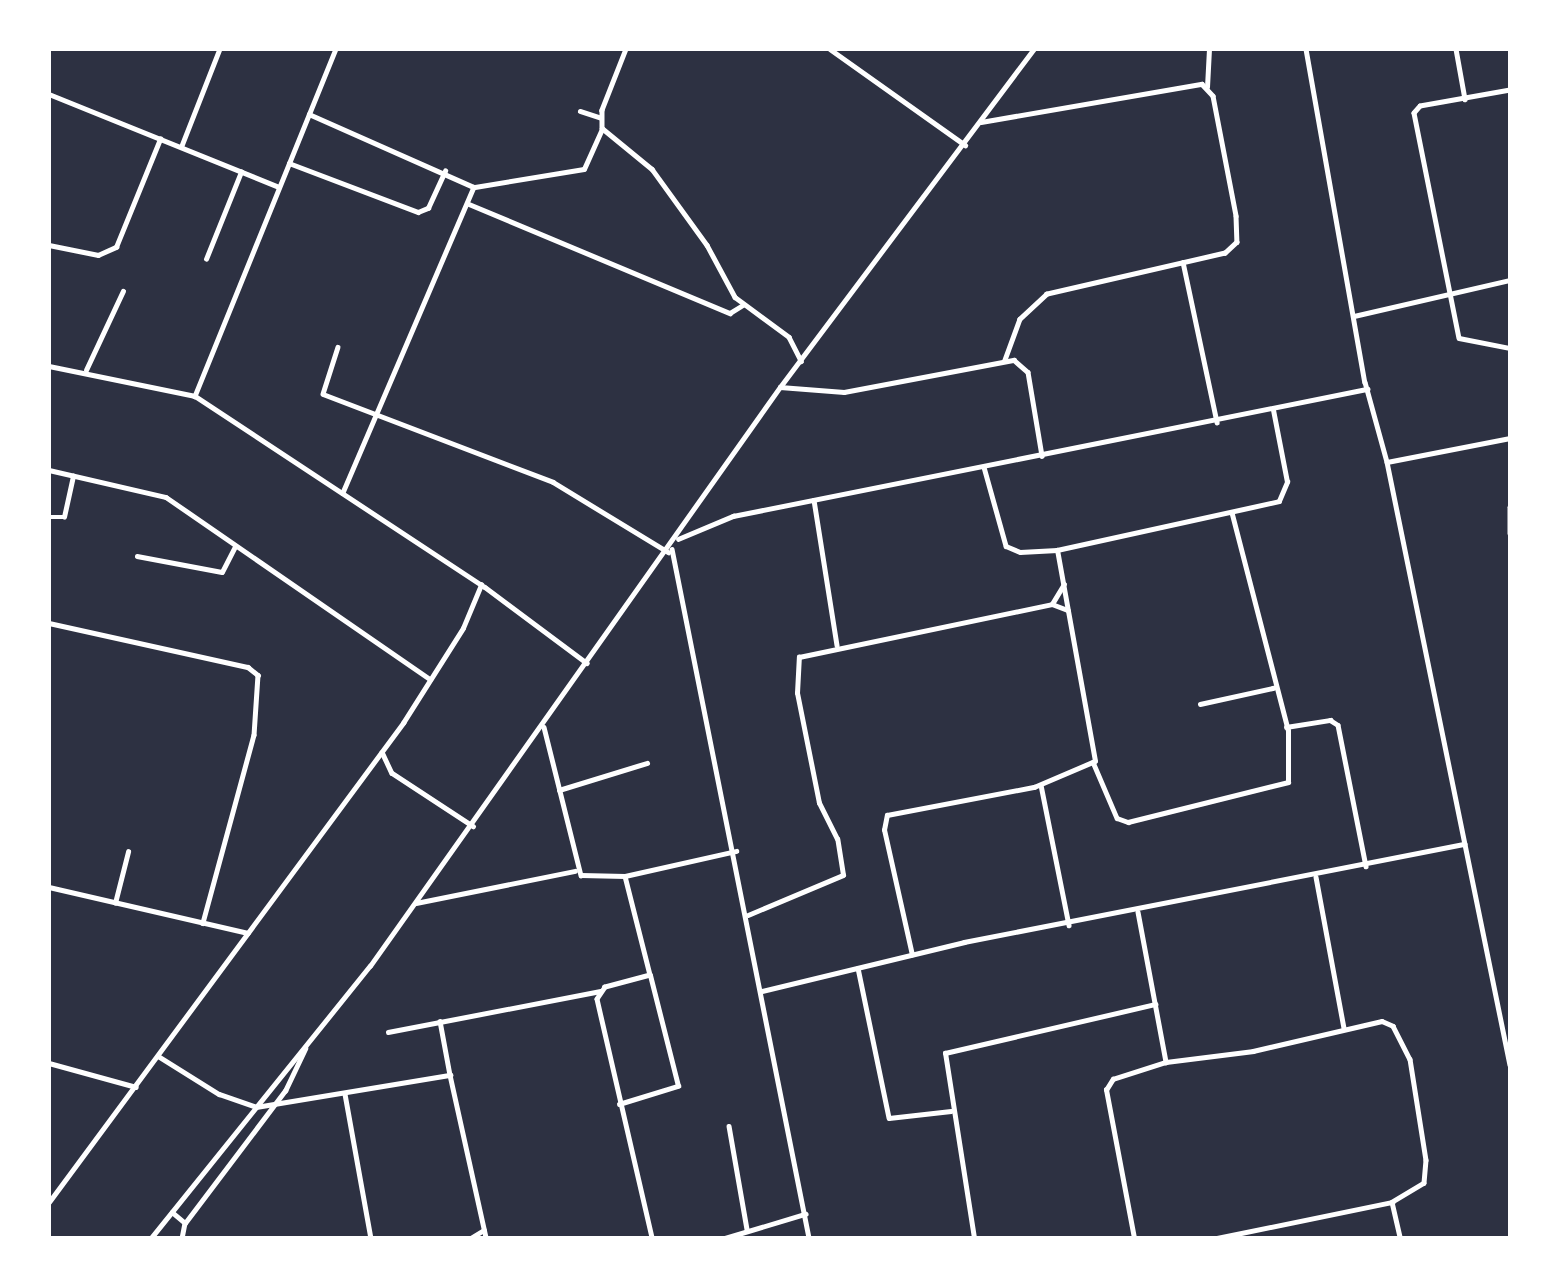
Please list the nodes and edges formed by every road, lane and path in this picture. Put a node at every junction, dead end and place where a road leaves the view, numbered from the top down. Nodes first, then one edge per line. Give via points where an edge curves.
1 (336, 49) edge
2 (626, 49) edge
3 (831, 49) edge
4 (1034, 49) edge
5 (1209, 49) edge
6 (1306, 49) edge
7 (1456, 49) edge
8 (219, 50) edge
9 (1207, 87) junction
10 (1510, 90) edge
11 (49, 94) edge
12 (1465, 99) junction
13 (580, 111) dead end
14 (309, 114) junction
15 (601, 118) junction
16 (981, 122) junction
17 (602, 128) junction
18 (160, 139) junction
19 (965, 145) junction
20 (181, 147) junction
21 (289, 163) junction
22 (445, 171) junction
23 (242, 172) junction
24 (279, 187) junction
25 (474, 187) junction
26 (469, 204) junction
27 (49, 245) edge
28 (206, 259) dead end
29 (1183, 262) junction
30 (1510, 280) edge
31 (123, 291) dead end
32 (1449, 294) junction
33 (743, 305) junction
34 (1354, 316) junction
35 (338, 346) dead end
36 (1510, 348) edge
37 (1005, 360) junction
38 (801, 361) junction
39 (49, 366) edge
40 (86, 370) junction
41 (780, 387) junction
42 (1367, 389) junction
43 (195, 396) junction
44 (1273, 410) junction
45 (376, 416) junction
46 (1217, 422) junction
47 (1510, 438) edge
48 (1042, 456) junction
49 (1387, 462) junction
50 (984, 467) junction
51 (49, 470) edge
52 (74, 476) junction
53 (343, 493) junction
54 (814, 500) junction
55 (1510, 507) edge
56 (1232, 514) junction
57 (49, 517) edge
58 (1510, 533) edge
59 (678, 539) junction
60 (235, 546) junction
61 (670, 550) junction
62 (1058, 550) junction
63 (137, 556) dead end
64 (1064, 584) junction
65 (481, 585) junction
66 (1052, 604) junction
67 (1068, 610) junction
68 (49, 622) edge
69 (837, 645) junction
70 (587, 663) junction
71 (430, 679) junction
72 (1273, 688) junction
73 (1200, 704) dead end
74 (543, 726) junction
75 (1286, 727) junction
76 (382, 751) junction
77 (1093, 762) junction
78 (647, 763) dead end
79 (1041, 785) junction
80 (559, 790) junction
81 (473, 826) junction
82 (1464, 844) junction
83 (736, 851) junction
84 (128, 852) dead end
85 (1366, 866) junction
86 (575, 870) junction
87 (625, 876) junction
88 (1316, 877) junction
89 (49, 887) edge
90 (115, 903) junction
91 (416, 903) junction
92 (1138, 912) junction
93 (748, 915) junction
94 (203, 923) junction
95 (1069, 925) junction
96 (248, 933) junction
97 (912, 955) junction
98 (858, 968) junction
99 (650, 975) junction
100 (600, 991) junction
101 (762, 991) junction
102 (1155, 1004) junction
103 (439, 1021) junction
104 (1343, 1028) junction
105 (388, 1032) dead end
106 (306, 1045) junction
107 (159, 1056) junction
108 (1166, 1062) junction
109 (49, 1063) edge
110 (1510, 1065) edge
111 (450, 1075) junction
112 (136, 1087) junction
113 (345, 1094) junction
114 (619, 1104) junction
115 (256, 1107) junction
116 (271, 1107) junction
117 (951, 1111) junction
118 (729, 1126) dead end
119 (49, 1202) edge
120 (1392, 1202) junction
121 (172, 1212) junction
122 (805, 1214) junction
123 (185, 1223) junction
124 (747, 1229) junction
125 (485, 1230) junction
126 (151, 1238) edge
127 (182, 1238) edge
128 (371, 1238) edge
129 (474, 1238) edge
130 (486, 1238) edge
131 (652, 1238) edge
132 (724, 1238) edge
133 (809, 1238) edge
134 (974, 1238) edge
135 (1133, 1238) edge
136 (1217, 1238) edge
137 (1400, 1238) edge

1 - 14 street
2 - 15 street
3 - 19 street
4 - 16 street
5 - 9 street
6 - 34 street
7 - 12 street
8 - 20 street
9 - 16 street via 1194,83 1005,123
9 - 29 street via 1237,242 1225,253
10 - 12 street
11 - 18 street
12 - 32 street via 1420,106 1414,113
13 - 15 street
14 - 21 street
14 - 22 street
15 - 17 street
16 - 19 street
17 - 25 street via 584,169
17 - 33 street via 652,169
18 - 20 street
18 - 27 street via 116,247 98,255
19 - 38 street
20 - 23 street
21 - 22 street via 418,212 428,208
21 - 24 street
22 - 25 street
23 - 24 street
23 - 28 street
24 - 43 street
25 - 26 street
26 - 33 street via 730,313
26 - 45 street
29 - 37 street via 1047,294 1020,319
29 - 46 street
30 - 32 street
31 - 40 street
32 - 34 street
32 - 36 street via 1461,341
33 - 38 street via 789,337
34 - 42 street
35 - 45 street via 323,394
37 - 41 street via 844,392
37 - 48 street via 1021,362 1028,372
38 - 41 street
39 - 40 street
40 - 43 street
41 - 59 street
42 - 44 street
42 - 49 street
43 - 53 street
44 - 46 street
44 - 56 street via 1285,492 1267,508
45 - 53 street
45 - 61 street via 554,482
46 - 48 street
47 - 49 street
48 - 50 street
49 - 82 street
50 - 54 street
50 - 62 street via 1006,546 1020,552
51 - 52 street
52 - 57 street via 64,517
52 - 60 street via 166,497
53 - 65 street
54 - 59 street via 714,520
54 - 69 street
55 - 58 street
56 - 62 street
56 - 72 street
59 - 61 street
60 - 63 street via 222,572
60 - 71 street
61 - 70 street
61 - 83 street
62 - 64 street
64 - 66 street
64 - 67 street
65 - 70 street
65 - 71 street
66 - 67 street
66 - 69 street
67 - 77 street
68 - 94 street via 248,667 258,675 254,735
69 - 93 street via 810,651 794,664 819,803 837,839 843,875
70 - 74 street
71 - 76 street
72 - 73 street
72 - 75 street
74 - 80 street
74 - 81 street
75 - 77 street via 1288,782 1128,822 1117,818
75 - 85 street via 1330,720 1338,725
76 - 81 street via 392,773
76 - 96 street
77 - 79 street
78 - 80 street
79 - 95 street
79 - 97 street via 887,815 884,830
80 - 86 street
81 - 91 street
82 - 85 street
82 - 110 street
83 - 87 street
83 - 93 street
84 - 90 street
85 - 88 street
86 - 87 street via 588,877
86 - 91 street
87 - 99 street
88 - 92 street
88 - 104 street
89 - 90 street
90 - 94 street
91 - 106 street
92 - 95 street
92 - 102 street
93 - 101 street
94 - 96 street
95 - 97 street
96 - 107 street
97 - 98 street
98 - 101 street
98 - 117 street via 889,1118
99 - 100 street
99 - 114 street via 678,1086
100 - 103 street
100 - 114 street via 600,1028
101 - 122 street
102 - 108 street
102 - 117 street via 951,1048 944,1061
103 - 105 street
103 - 111 street
104 - 108 street via 1253,1051
104 - 120 street via 1389,1023 1410,1059 1426,1174 1420,1189
106 - 115 street
106 - 116 street via 296,1073
107 - 112 street
107 - 115 street via 219,1094
108 - 135 street via 1113,1079 1106,1090
109 - 112 street
111 - 113 street
111 - 125 street
112 - 119 street
113 - 116 street
113 - 128 street
114 - 131 street
115 - 116 street
115 - 121 street
116 - 123 street
117 - 134 street
118 - 124 street
120 - 136 street
120 - 137 street
121 - 123 street
121 - 126 street
122 - 124 street
122 - 133 street
123 - 127 street
124 - 132 street
125 - 129 street
125 - 130 street

